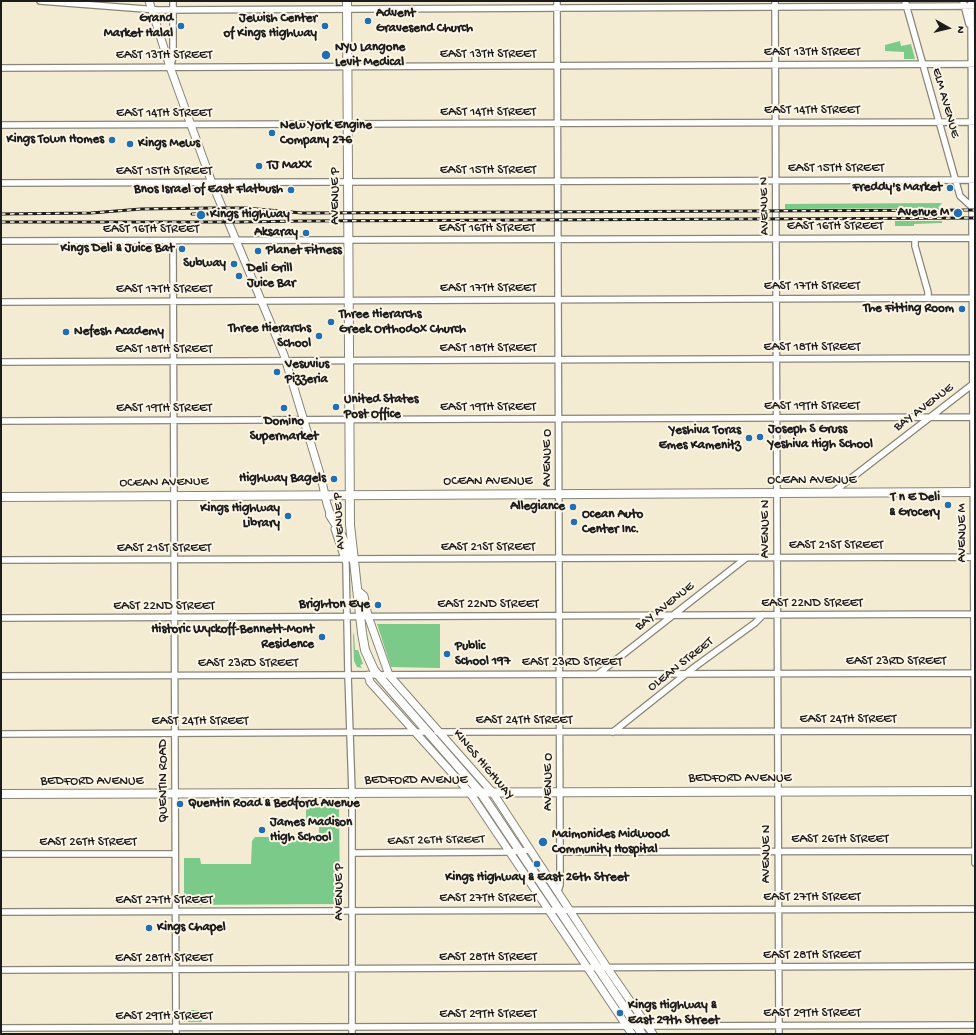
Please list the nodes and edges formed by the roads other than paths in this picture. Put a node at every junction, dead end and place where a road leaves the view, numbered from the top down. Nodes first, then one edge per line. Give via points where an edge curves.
1 (40, 1) edge
2 (148, 1) edge
3 (173, 1) edge
4 (557, 1) edge
5 (775, 4) edge
6 (906, 4) edge
7 (964, 4) edge
8 (973, 4) edge
9 (347, 5) edge
10 (557, 8) junction
11 (151, 10) junction
12 (173, 10) junction
13 (972, 31) junction
14 (923, 64) junction
15 (973, 64) edge
16 (775, 65) junction
17 (558, 66) junction
18 (170, 67) junction
19 (348, 67) junction
20 (1, 68) edge
21 (776, 122) junction
22 (939, 122) junction
23 (973, 122) edge
24 (348, 124) junction
25 (558, 124) junction
26 (191, 125) junction
27 (1, 126) edge
28 (776, 180) junction
29 (955, 180) junction
30 (974, 180) edge
31 (558, 181) junction
32 (348, 182) junction
33 (1, 183) edge
34 (212, 183) junction
35 (972, 207) junction
36 (777, 238) junction
37 (915, 238) junction
38 (972, 238) junction
39 (558, 239) junction
40 (349, 240) junction
41 (1, 241) edge
42 (173, 241) junction
43 (235, 241) junction
44 (928, 298) junction
45 (974, 298) edge
46 (776, 299) junction
47 (261, 300) junction
48 (349, 300) junction
49 (558, 300) junction
50 (173, 301) junction
51 (1, 302) edge
52 (974, 358) edge
53 (776, 359) junction
54 (349, 360) junction
55 (558, 360) junction
56 (173, 361) junction
57 (286, 361) junction
58 (1, 362) edge
59 (973, 384) junction
60 (929, 417) junction
61 (974, 417) edge
62 (559, 418) junction
63 (776, 418) junction
64 (174, 420) junction
65 (304, 420) junction
66 (350, 420) junction
67 (1, 421) edge
68 (974, 492) edge
69 (777, 493) junction
70 (832, 493) junction
71 (325, 494) junction
72 (350, 494) junction
73 (559, 494) junction
74 (174, 495) junction
75 (1, 497) edge
76 (330, 515) junction
77 (777, 557) junction
78 (974, 557) edge
79 (559, 558) junction
80 (746, 558) junction
81 (345, 559) junction
82 (354, 559) junction
83 (1, 560) edge
84 (174, 560) junction
85 (974, 614) edge
86 (763, 615) junction
87 (777, 615) junction
88 (364, 616) junction
89 (559, 616) junction
90 (672, 616) junction
91 (347, 617) junction
92 (1, 618) edge
93 (174, 618) junction
94 (688, 673) junction
95 (778, 673) junction
96 (975, 673) edge
97 (560, 674) junction
98 (598, 674) junction
99 (348, 675) junction
100 (368, 675) junction
101 (379, 675) junction
102 (1, 676) edge
103 (174, 676) junction
104 (389, 676) junction
105 (778, 731) junction
106 (975, 731) edge
107 (415, 732) junction
108 (428, 732) junction
109 (440, 732) junction
110 (560, 732) junction
111 (613, 732) junction
112 (350, 733) junction
113 (1, 734) edge
114 (175, 734) junction
115 (778, 791) junction
116 (975, 791) edge
117 (470, 792) junction
118 (482, 792) junction
119 (560, 792) junction
120 (352, 793) junction
121 (493, 793) junction
122 (1, 794) edge
123 (175, 794) junction
124 (530, 850) junction
125 (520, 851) junction
126 (975, 851) edge
127 (509, 852) junction
128 (560, 852) junction
129 (778, 852) junction
130 (352, 853) junction
131 (1, 854) edge
132 (175, 854) junction
133 (975, 863) edge
134 (558, 891) junction
135 (975, 909) edge
136 (548, 910) junction
137 (560, 910) junction
138 (570, 910) junction
139 (778, 910) junction
140 (352, 911) junction
141 (1, 912) edge
142 (175, 912) junction
143 (975, 966) edge
144 (778, 967) junction
145 (587, 968) junction
146 (598, 968) junction
147 (352, 969) junction
148 (608, 969) junction
149 (1, 970) edge
150 (175, 970) junction
151 (779, 1025) junction
152 (975, 1025) edge
153 (626, 1026) junction
154 (636, 1026) junction
155 (647, 1026) junction
156 (176, 1027) junction
157 (352, 1027) junction
158 (1, 1028) edge
159 (176, 1034) edge
160 (352, 1034) edge
161 (632, 1034) edge
162 (642, 1034) edge
163 (653, 1034) edge
164 (779, 1034) edge

1 - 11 street
2 - 11 street
3 - 12 street
4 - 10 street, AVENUE O
5 - 6 street
5 - 10 street
5 - 16 street, AVENUE N
6 - 7 street
6 - 14 street, ELM AVENUE
7 - 8 street
7 - 13 street
8 - 13 street, AVENUE M
9 - 10 street
9 - 12 street
9 - 19 main road, AVENUE P
10 - 17 street, AVENUE O
11 - 12 street
11 - 18 street
12 - 18 street via 173,58
13 - 15 street, AVENUE M
14 - 15 street, EAST 13TH STREET
14 - 16 street, EAST 13TH STREET
14 - 22 street, ELM AVENUE
15 - 23 street, AVENUE M
16 - 17 street, EAST 13TH STREET
16 - 21 street, AVENUE N
17 - 19 street, EAST 13TH STREET
17 - 25 street, AVENUE O
18 - 19 street, EAST 13TH STREET
18 - 20 street, EAST 13TH STREET
18 - 26 street
19 - 24 main road, AVENUE P
21 - 22 street, EAST 14TH STREET
21 - 25 street, EAST 14TH STREET
21 - 28 street, AVENUE N
22 - 23 street, EAST 14TH STREET
22 - 29 street, ELM AVENUE
23 - 30 street, AVENUE M
24 - 25 street, EAST 14TH STREET
24 - 26 street, EAST 14TH STREET
24 - 32 main road, AVENUE P
25 - 31 street, AVENUE O
26 - 27 street, EAST 14TH STREET
26 - 34 street
28 - 29 street, EAST 15TH STREET
28 - 31 street, EAST 15TH STREET
28 - 36 street, AVENUE N
29 - 30 street, EAST 15TH STREET
29 - 35 street, ELM AVENUE via 960,196
30 - 35 street, AVENUE M
31 - 32 street, EAST 15TH STREET
31 - 39 street, AVENUE O
32 - 34 street, EAST 15TH STREET
32 - 40 main road, AVENUE P
33 - 34 street, EAST 15TH STREET
34 - 43 street
35 - 38 street, AVENUE M
36 - 37 street, EAST 16TH STREET
36 - 39 street, EAST 16TH STREET
36 - 46 street, AVENUE N
37 - 38 street, EAST 16TH STREET
37 - 44 street
38 - 45 street, AVENUE M
39 - 40 street, EAST 16TH STREET
39 - 49 street, AVENUE O
40 - 43 street, EAST 16TH STREET
40 - 48 main road, AVENUE P
41 - 42 street, EAST 16TH STREET
42 - 43 street, EAST 16TH STREET
42 - 50 street, QUENTIN ROAD
43 - 47 street
44 - 45 street, EAST 17TH STREET
44 - 46 street, EAST 17TH STREET
45 - 52 street, AVENUE M
46 - 49 street, EAST 17TH STREET
46 - 53 street, AVENUE N
47 - 48 street, EAST 17TH STREET
47 - 50 street, EAST 17TH STREET
47 - 57 street
48 - 49 street, EAST 17TH STREET
48 - 54 main road, AVENUE P
49 - 55 street, AVENUE O
50 - 51 street, EAST 17TH STREET
50 - 56 street, QUENTIN ROAD
52 - 53 street, EAST 18TH STREET
52 - 59 street, AVENUE M
53 - 55 street, EAST 18TH STREET
53 - 63 street, AVENUE N
54 - 55 street, EAST 18TH STREET
54 - 57 street, EAST 18TH STREET
54 - 66 main road, AVENUE P
55 - 62 street, AVENUE O
56 - 57 street, EAST 18TH STREET
56 - 58 street, EAST 18TH STREET
56 - 64 street, QUENTIN ROAD
57 - 65 street
59 - 60 street, BAY AVENUE
59 - 61 street, AVENUE M
60 - 61 street, EAST 19TH STREET
60 - 63 street, EAST 19TH STREET
60 - 70 street, BAY AVENUE
61 - 68 street, AVENUE M
62 - 63 street, EAST 19TH STREET
62 - 66 street, EAST 19TH STREET
62 - 73 street, AVENUE O
63 - 69 street, AVENUE N
64 - 65 street, EAST 19TH STREET
64 - 67 street, EAST 19TH STREET
64 - 74 street, QUENTIN ROAD
65 - 66 street, EAST 19TH STREET
65 - 71 street
66 - 72 main road, AVENUE P
68 - 70 main road, OCEAN AVENUE
68 - 78 street, AVENUE M
69 - 70 main road, OCEAN AVENUE
69 - 73 main road, OCEAN AVENUE
69 - 77 street, AVENUE N
71 - 72 main road, OCEAN AVENUE
71 - 74 main road, OCEAN AVENUE
71 - 76 street
72 - 73 main road, OCEAN AVENUE
72 - 82 main road, AVENUE P
73 - 79 street, AVENUE O
74 - 75 main road, OCEAN AVENUE
74 - 84 street, QUENTIN ROAD
76 - 81 street
76 - 82 main road
77 - 78 street, EAST 21ST STREET
77 - 80 street, EAST 21ST STREET
77 - 87 street, AVENUE N
78 - 85 street, AVENUE M
79 - 80 street, EAST 21ST STREET
79 - 82 street, EAST 21ST STREET
79 - 89 street, AVENUE O
80 - 90 street, BAY AVENUE
81 - 82 street, EAST 21ST STREET
81 - 84 street, EAST 21ST STREET
81 - 91 street, AVENUE P
82 - 88 main road, KINGS HIGHWAY via 357,590
83 - 84 street, EAST 21ST STREET
84 - 93 street, QUENTIN ROAD
85 - 87 street, EAST 22ND STREET
85 - 96 street, AVENUE M
86 - 87 street, EAST 22ND STREET
86 - 90 street, EAST 22ND STREET
86 - 94 street, OLEAN STREET
87 - 95 street, AVENUE N
88 - 89 street, EAST 22ND STREET
88 - 91 street, EAST 22ND STREET
88 - 101 main road, KINGS HIGHWAY via 365,650
88 - 104 street, KINGS HIGHWAY
89 - 90 street, EAST 22ND STREET
89 - 97 street, AVENUE O
90 - 98 street, BAY AVENUE
91 - 93 street, EAST 22ND STREET
91 - 99 street, AVENUE P
92 - 93 street, EAST 22ND STREET
93 - 103 street, QUENTIN ROAD
94 - 95 street, EAST 23RD STREET
94 - 98 street, EAST 23RD STREET
94 - 111 street, OLEAN STREET
95 - 96 street, EAST 23RD STREET
95 - 105 street, AVENUE N
96 - 106 street, AVENUE M
97 - 98 street, EAST 23RD STREET
97 - 104 street, EAST 23RD STREET
97 - 110 street, AVENUE O
99 - 100 street, EAST 23RD STREET
99 - 103 street, EAST 23RD STREET
99 - 112 street, AVENUE P
100 - 101 street, EAST 23RD STREET
100 - 107 street via 370,682
101 - 104 street, EAST 23RD STREET
101 - 108 main road, KINGS HIGHWAY
102 - 103 street, EAST 23RD STREET
103 - 114 street, QUENTIN ROAD
104 - 109 street, KINGS HIGHWAY
105 - 106 street, EAST 24TH STREET
105 - 111 street, EAST 24TH STREET
105 - 115 street, AVENUE N
106 - 116 street, AVENUE M
107 - 108 street, EAST 24TH STREET
107 - 112 street, EAST 24TH STREET
107 - 117 street
108 - 109 street, EAST 24TH STREET
108 - 118 main road, KINGS HIGHWAY
109 - 110 street, EAST 24TH STREET
109 - 121 street, KINGS HIGHWAY
110 - 111 street, EAST 24TH STREET
110 - 119 street, AVENUE O
112 - 114 street, EAST 24TH STREET
112 - 120 street, AVENUE P
113 - 114 street, EAST 24TH STREET
114 - 123 street, QUENTIN ROAD
115 - 116 main road, BEDFORD AVENUE
115 - 119 main road, BEDFORD AVENUE
115 - 129 street, AVENUE N
116 - 126 street, AVENUE M
117 - 118 main road, BEDFORD AVENUE
117 - 120 main road, BEDFORD AVENUE
117 - 127 street
118 - 121 main road, BEDFORD AVENUE
118 - 125 main road, KINGS HIGHWAY
119 - 121 main road, BEDFORD AVENUE
119 - 128 street, AVENUE O
120 - 123 main road, BEDFORD AVENUE
120 - 130 street, AVENUE P
121 - 124 street, KINGS HIGHWAY
122 - 123 main road, BEDFORD AVENUE
123 - 132 street, QUENTIN ROAD
124 - 125 street, EAST 26TH STREET
124 - 134 street, KINGS HIGHWAY
125 - 127 street, EAST 26TH STREET
125 - 137 main road, KINGS HIGHWAY
126 - 129 street, EAST 26TH STREET
126 - 133 street, AVENUE M
127 - 130 street, EAST 26TH STREET
127 - 136 street
128 - 129 street, EAST 26TH STREET
128 - 134 street, AVENUE O
129 - 139 street, AVENUE N
130 - 140 street, AVENUE P
131 - 132 street, EAST 26TH STREET
132 - 142 street, QUENTIN ROAD
134 - 138 street, KINGS HIGHWAY
135 - 139 street, EAST 27TH STREET
136 - 137 street, EAST 27TH STREET
136 - 140 street, EAST 27TH STREET
136 - 145 street
137 - 138 street, EAST 27TH STREET
137 - 146 main road, KINGS HIGHWAY
138 - 139 street, EAST 27TH STREET
138 - 148 street, KINGS HIGHWAY
139 - 144 street, AVENUE N
140 - 142 street, EAST 27TH STREET
140 - 147 street, AVENUE P
141 - 142 street, EAST 27TH STREET
142 - 150 street, QUENTIN ROAD
143 - 144 street, EAST 28TH STREET
144 - 148 street, EAST 28TH STREET
144 - 151 street, AVENUE N
145 - 146 street, EAST 28TH STREET
145 - 147 street, EAST 28TH STREET
145 - 153 street
146 - 148 street, EAST 28TH STREET
146 - 154 main road, KINGS HIGHWAY
147 - 150 street, EAST 28TH STREET
147 - 157 street, AVENUE P
148 - 155 street, KINGS HIGHWAY
149 - 150 street, EAST 28TH STREET
150 - 156 street, QUENTIN ROAD
151 - 152 street, EAST 29TH STREET
151 - 155 street, EAST 29TH STREET
151 - 164 street, AVENUE N
153 - 154 street, EAST 29TH STREET
153 - 157 street, EAST 29TH STREET
153 - 161 street
154 - 155 street, EAST 29TH STREET
154 - 162 main road, KINGS HIGHWAY
155 - 163 street, KINGS HIGHWAY
156 - 157 street, EAST 29TH STREET
156 - 158 street, EAST 29TH STREET
156 - 159 street, QUENTIN ROAD
157 - 160 street, AVENUE P

